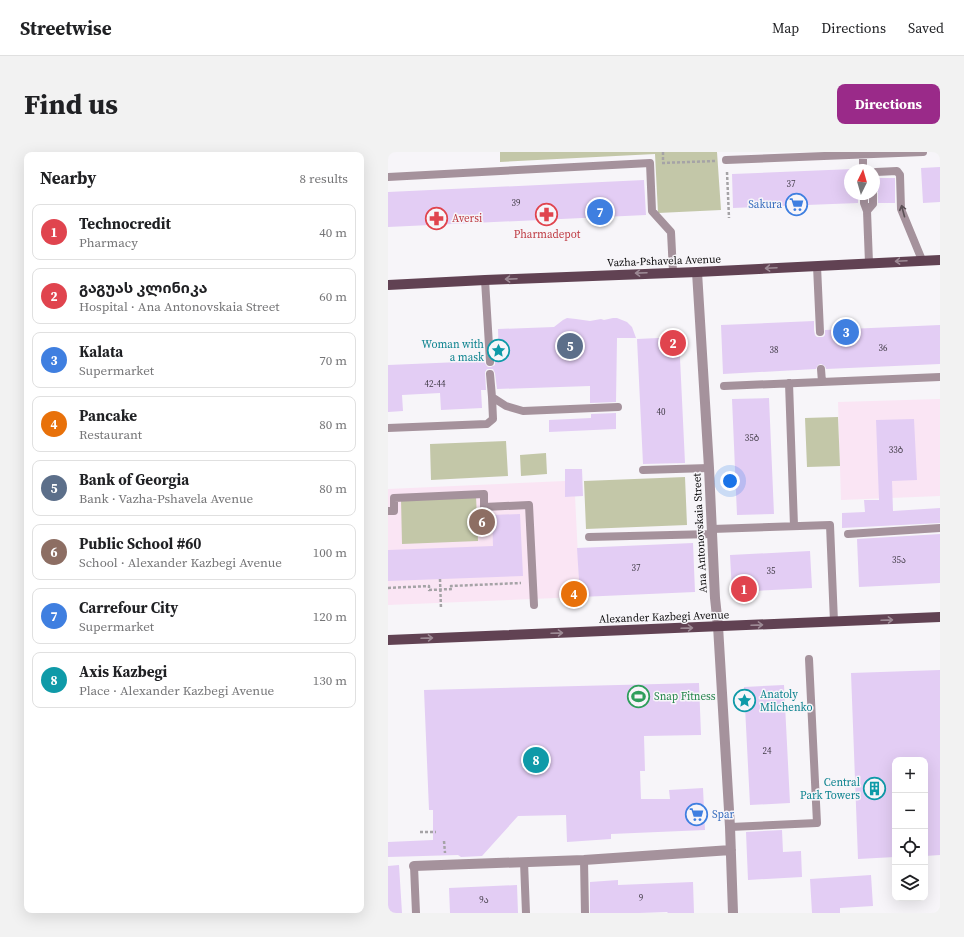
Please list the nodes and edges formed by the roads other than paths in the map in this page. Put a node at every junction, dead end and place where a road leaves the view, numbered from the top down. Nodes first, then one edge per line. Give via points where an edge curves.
1 (923, 152) edge
2 (862, 154) junction
3 (723, 160) road end
4 (863, 164) edge
5 (880, 172) edge
6 (388, 177) edge
7 (864, 200) edge
8 (873, 200) edge
9 (867, 211) junction
10 (922, 260) junction
11 (940, 260) edge
12 (869, 263) junction
13 (817, 266) junction
14 (674, 272) junction
15 (697, 272) junction
16 (485, 280) junction
17 (388, 285) edge
18 (820, 332) dead end
19 (490, 362) dead end
20 (821, 369) dead end
21 (490, 374) dead end
22 (940, 377) edge
23 (822, 382) junction
24 (789, 383) junction
25 (724, 386) dead end
26 (492, 397) junction
27 (618, 407) dead end
28 (388, 428) edge
29 (709, 468) junction
30 (643, 470) dead end
31 (388, 512) edge
32 (794, 526) junction
33 (940, 528) edge
34 (712, 531) junction
35 (848, 534) dead end
36 (589, 537) dead end
37 (534, 605) dead end
38 (940, 618) edge
39 (834, 622) junction
40 (718, 626) junction
41 (388, 640) edge
42 (809, 659) dead end
43 (730, 827) junction
44 (731, 850) junction
45 (584, 860) junction
46 (524, 862) junction
47 (414, 866) joint
48 (416, 913) edge
49 (526, 913) edge
50 (585, 913) edge
51 (733, 913) edge

1 - 2 lane
2 - 3 lane
2 - 4 lane
10 -> 5 lane via 901,209 900,175 897,171
6 - 14 lane via 650,163 652,211 671,232
7 - 9 lane
8 - 9 lane
9 - 12 lane
10 - 11 main road, Vazha-Pshavela Avenue
10 -> 12 main road, Vazha-Pshavela Avenue
12 - 13 main road, Vazha-Pshavela Avenue
13 -> 15 main road, Vazha-Pshavela Avenue
13 - 18 lane
14 - 15 main road, Vazha-Pshavela Avenue
14 -> 16 main road, Vazha-Pshavela Avenue
15 - 29 street, Ana Antonovskaia Street
16 - 17 main road, Vazha-Pshavela Avenue
16 - 19 lane
20 - 23 lane
21 - 26 lane
22 - 23 lane
23 - 24 lane
24 - 25 lane
24 - 32 lane
26 - 27 lane via 506,406 524,411
26 - 28 lane via 493,419 487,424
29 - 30 lane
29 - 34 street, Ana Antonovskaia Street
31 - 37 lane via 394,511 394,498 484,494 484,507 529,505
32 - 34 lane
32 - 39 lane via 830,525
33 - 35 lane
34 - 36 lane
34 - 40 street, Ana Antonovskaia Street
39 -> 38 main road, Alexander Kazbegi Avenue
40 -> 39 main road, Alexander Kazbegi Avenue
41 -> 40 main road, Alexander Kazbegi Avenue
40 - 43 street, Ana Antonovskaia Street
42 - 43 lane via 817,823
43 - 44 street, Ana Antonovskaia Street
44 - 45 street
44 - 51 street, Ana Antonovskaia Street
45 - 46 street
45 - 50 lane
46 - 47 street
46 - 49 lane
47 - 48 lane

